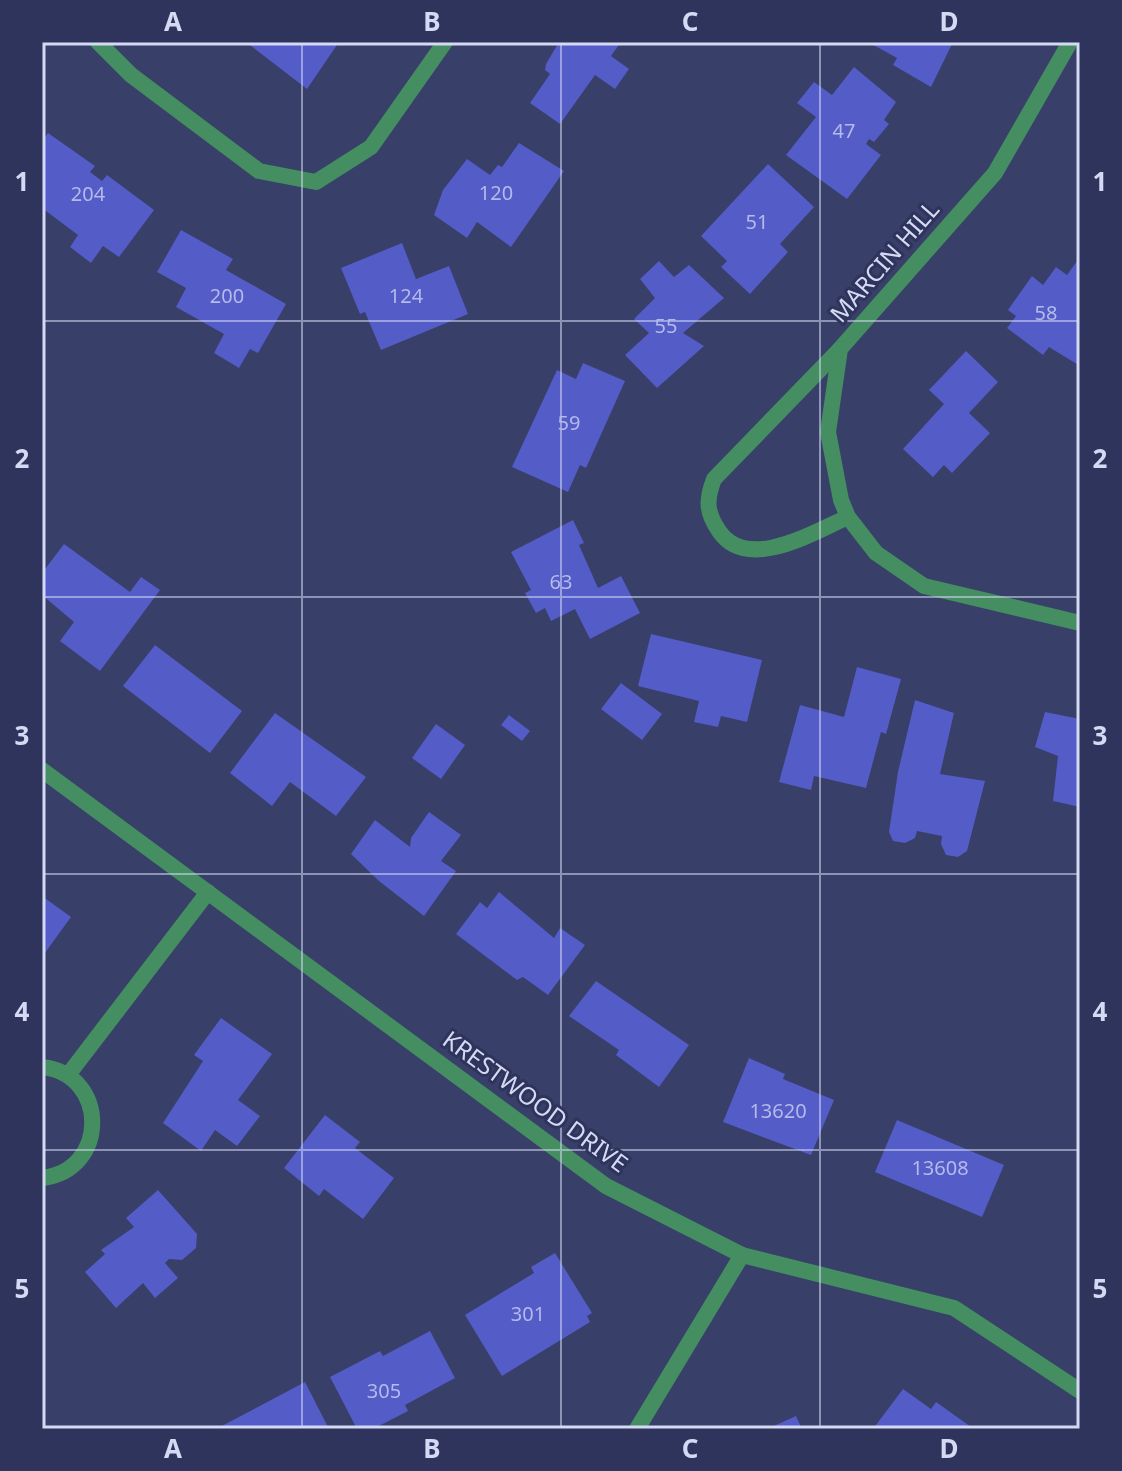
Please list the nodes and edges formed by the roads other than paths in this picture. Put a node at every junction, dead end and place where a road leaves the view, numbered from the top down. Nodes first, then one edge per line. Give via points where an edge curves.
1 (98, 42) edge
2 (445, 42) edge
3 (1070, 42) edge
4 (840, 349) junction
5 (848, 517) junction
6 (1080, 623) edge
7 (42, 770) edge
8 (208, 892) junction
9 (42, 1067) edge
10 (68, 1075) junction
11 (42, 1178) edge
12 (742, 1255) junction
13 (1080, 1391) edge
14 (637, 1429) edge

1 - 2 street via 131,75 259,171 316,182 371,147
3 - 4 street, MARCIN HILL via 995,173
4 - 5 street, MARCIN HILL via 828,432
4 - 5 street via 714,479 706,500 711,520 739,548 780,547
5 - 6 street, MARCIN HILL via 876,553 924,586
7 - 8 street, KRESTWOOD DRIVE
8 - 10 street
8 - 12 street, KRESTWOOD DRIVE via 606,1186
9 - 10 street
10 - 11 street via 91,1105 90,1143 65,1171
12 - 13 street, KRESTWOOD DRIVE via 954,1308
12 - 14 street

